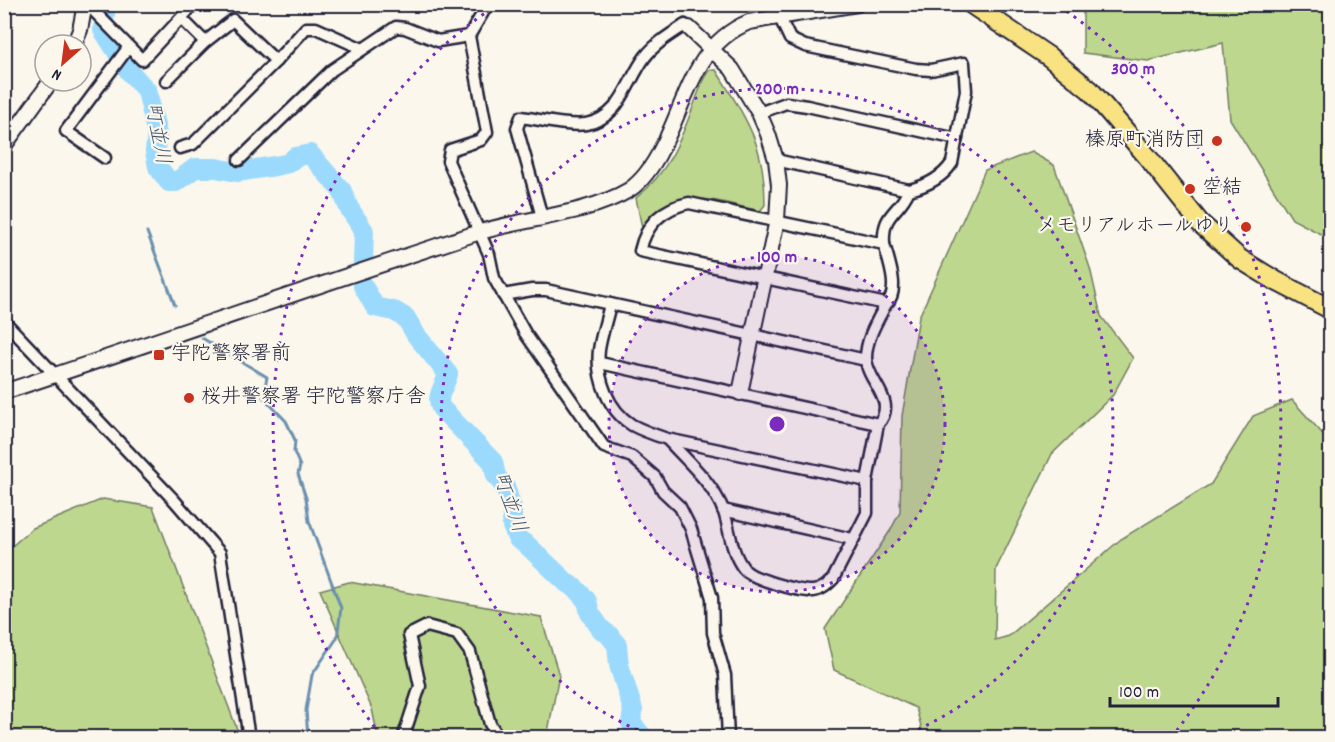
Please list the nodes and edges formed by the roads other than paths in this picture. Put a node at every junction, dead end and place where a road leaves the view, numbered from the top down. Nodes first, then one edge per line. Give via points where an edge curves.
1 (86, 4) edge
2 (194, 4) edge
3 (488, 4) edge
4 (857, 4) edge
5 (971, 4) edge
6 (779, 16) junction
7 (182, 19) junction
8 (688, 28) joint
9 (79, 33) edge
10 (470, 36) junction
11 (205, 42) junction
12 (128, 48) junction
13 (711, 48) junction
14 (363, 49) junction
15 (276, 61) junction
16 (166, 81) dead end
17 (42, 93) edge
18 (759, 113) junction
19 (957, 139) junction
20 (4, 146) edge
21 (180, 148) dead end
22 (105, 158) dead end
23 (239, 160) dead end
24 (776, 160) junction
25 (909, 190) junction
26 (542, 217) junction
27 (777, 220) junction
28 (479, 232) junction
29 (884, 244) junction
30 (765, 278) junction
31 (503, 295) junction
32 (610, 304) junction
33 (886, 304) junction
34 (1330, 309) edge
35 (4, 321) edge
36 (753, 336) junction
37 (866, 360) junction
38 (600, 363) junction
39 (54, 376) junction
40 (4, 392) edge
41 (740, 393) junction
42 (878, 424) junction
43 (667, 439) junction
44 (867, 481) junction
45 (723, 510) junction
46 (852, 539) junction
47 (249, 738) edge
48 (403, 738) edge
49 (499, 738) edge
50 (728, 738) edge

1 - 9 street
1 - 12 street
2 - 7 street
3 - 10 street
4 - 6 street
5 - 34 highway via 1090,90 1200,223 1240,259
6 - 13 street via 735,28
6 - 19 street via 790,39 805,46 916,69 964,63 966,91
7 - 11 street
7 - 12 street via 142,60
8 - 13 street
8 - 26 street via 685,25 659,42 645,57 620,102 601,119 584,124 521,117 517,128
10 - 14 street via 438,40 396,27
10 - 28 street via 488,132 481,140 450,150 448,161
11 - 15 street via 233,20
11 - 16 street
12 - 22 street via 66,130
13 - 18 street via 732,69
13 - 26 street via 690,82 653,166 640,180 611,199
14 - 15 street via 316,28 306,28
14 - 23 street via 332,70
15 - 21 street via 193,144
17 - 20 street
18 - 19 street via 786,103
18 - 24 street
19 - 25 street via 947,170 924,186
24 - 25 street
24 - 27 street
25 - 29 street via 883,229
26 - 28 street
27 - 29 street
27 - 30 street
27 - 30 street via 699,204 680,205 659,215 642,240 640,251
28 - 31 street
28 - 39 street
29 - 33 street via 893,284 892,297
30 - 33 street
30 - 36 street
31 - 32 street via 546,290
31 - 50 street via 604,447 632,457 680,507 691,529 712,598 713,633 725,675
32 - 36 street
32 - 38 street
33 - 37 street via 873,328
35 - 39 street
36 - 37 street
36 - 41 street
37 - 42 street via 884,398
38 - 41 street
38 - 43 street via 607,397 618,413 642,430
39 - 40 street
39 - 47 street via 220,553
41 - 42 street
42 - 44 street
43 - 44 street
43 - 45 street via 707,483
44 - 46 street via 867,513
45 - 46 street
45 - 46 street via 744,570 755,578 802,589 812,591 827,586
48 - 49 street via 420,686 409,635 427,627 457,634 470,652 490,724

